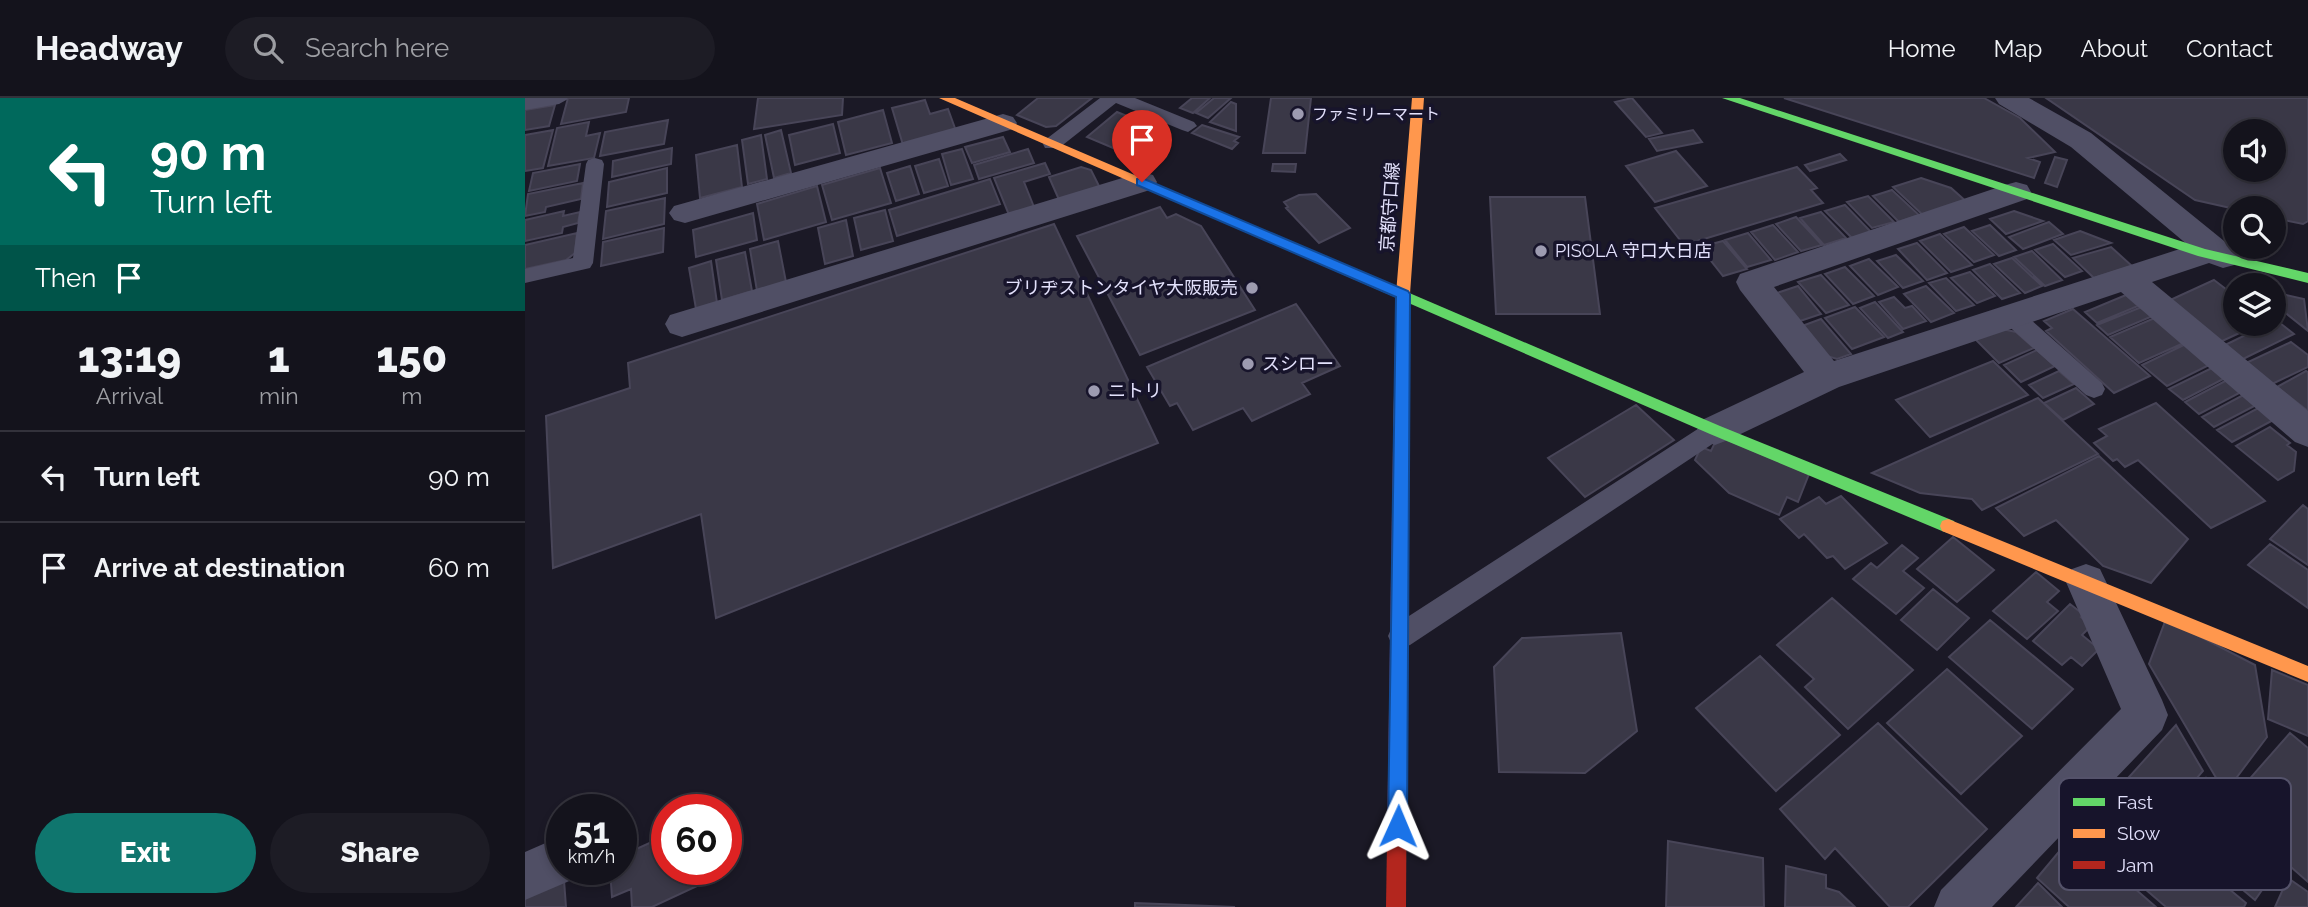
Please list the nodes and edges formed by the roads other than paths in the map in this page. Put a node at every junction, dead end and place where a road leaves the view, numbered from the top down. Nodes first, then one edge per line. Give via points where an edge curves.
1 (945, 98) edge
2 (1111, 98) edge
3 (1119, 98) edge
4 (1418, 98) edge
5 (1728, 98) edge
6 (2009, 98) edge
7 (559, 99) edge
8 (968, 103) edge
9 (525, 104) edge
10 (1003, 123) junction
11 (1188, 126) dead end
12 (1052, 144) junction
13 (595, 164) dead end
14 (1142, 182) junction
15 (2016, 192) junction
16 (685, 213) dead end
17 (2213, 255) junction
18 (525, 276) edge
19 (2126, 278) junction
20 (2308, 278) edge
21 (1403, 294) junction
22 (2012, 316) junction
23 (682, 324) dead end
24 (1827, 377) junction
25 (2094, 389) dead end
26 (1715, 430) junction
27 (2308, 432) edge
28 (2086, 582) junction
29 (1401, 636) junction
30 (2308, 674) edge
31 (2084, 778) edge
32 (2059, 804) edge
33 (1396, 907) edge
34 (1958, 907) edge

1 - 8 street
2 - 12 lane
3 - 11 lane
4 - 21 street, 京都守口線
5 - 15 street
6 - 17 street via 2081,140
7 - 9 lane
8 - 10 street
10 - 12 street
10 - 16 street
12 - 14 street
13 - 18 lane via 583,262
14 - 21 street
14 - 23 street
15 - 17 street
15 - 24 street via 1752,282
17 - 19 street
17 - 20 street
19 - 22 street
19 - 27 street
21 - 26 street
21 - 29 street, 京都守口線
22 - 24 street
22 - 25 lane
24 - 26 street
26 - 28 street
26 - 29 lane
28 - 30 street
28 - 31 street via 2146,715
29 - 33 street, 京都守口線
32 - 34 street

